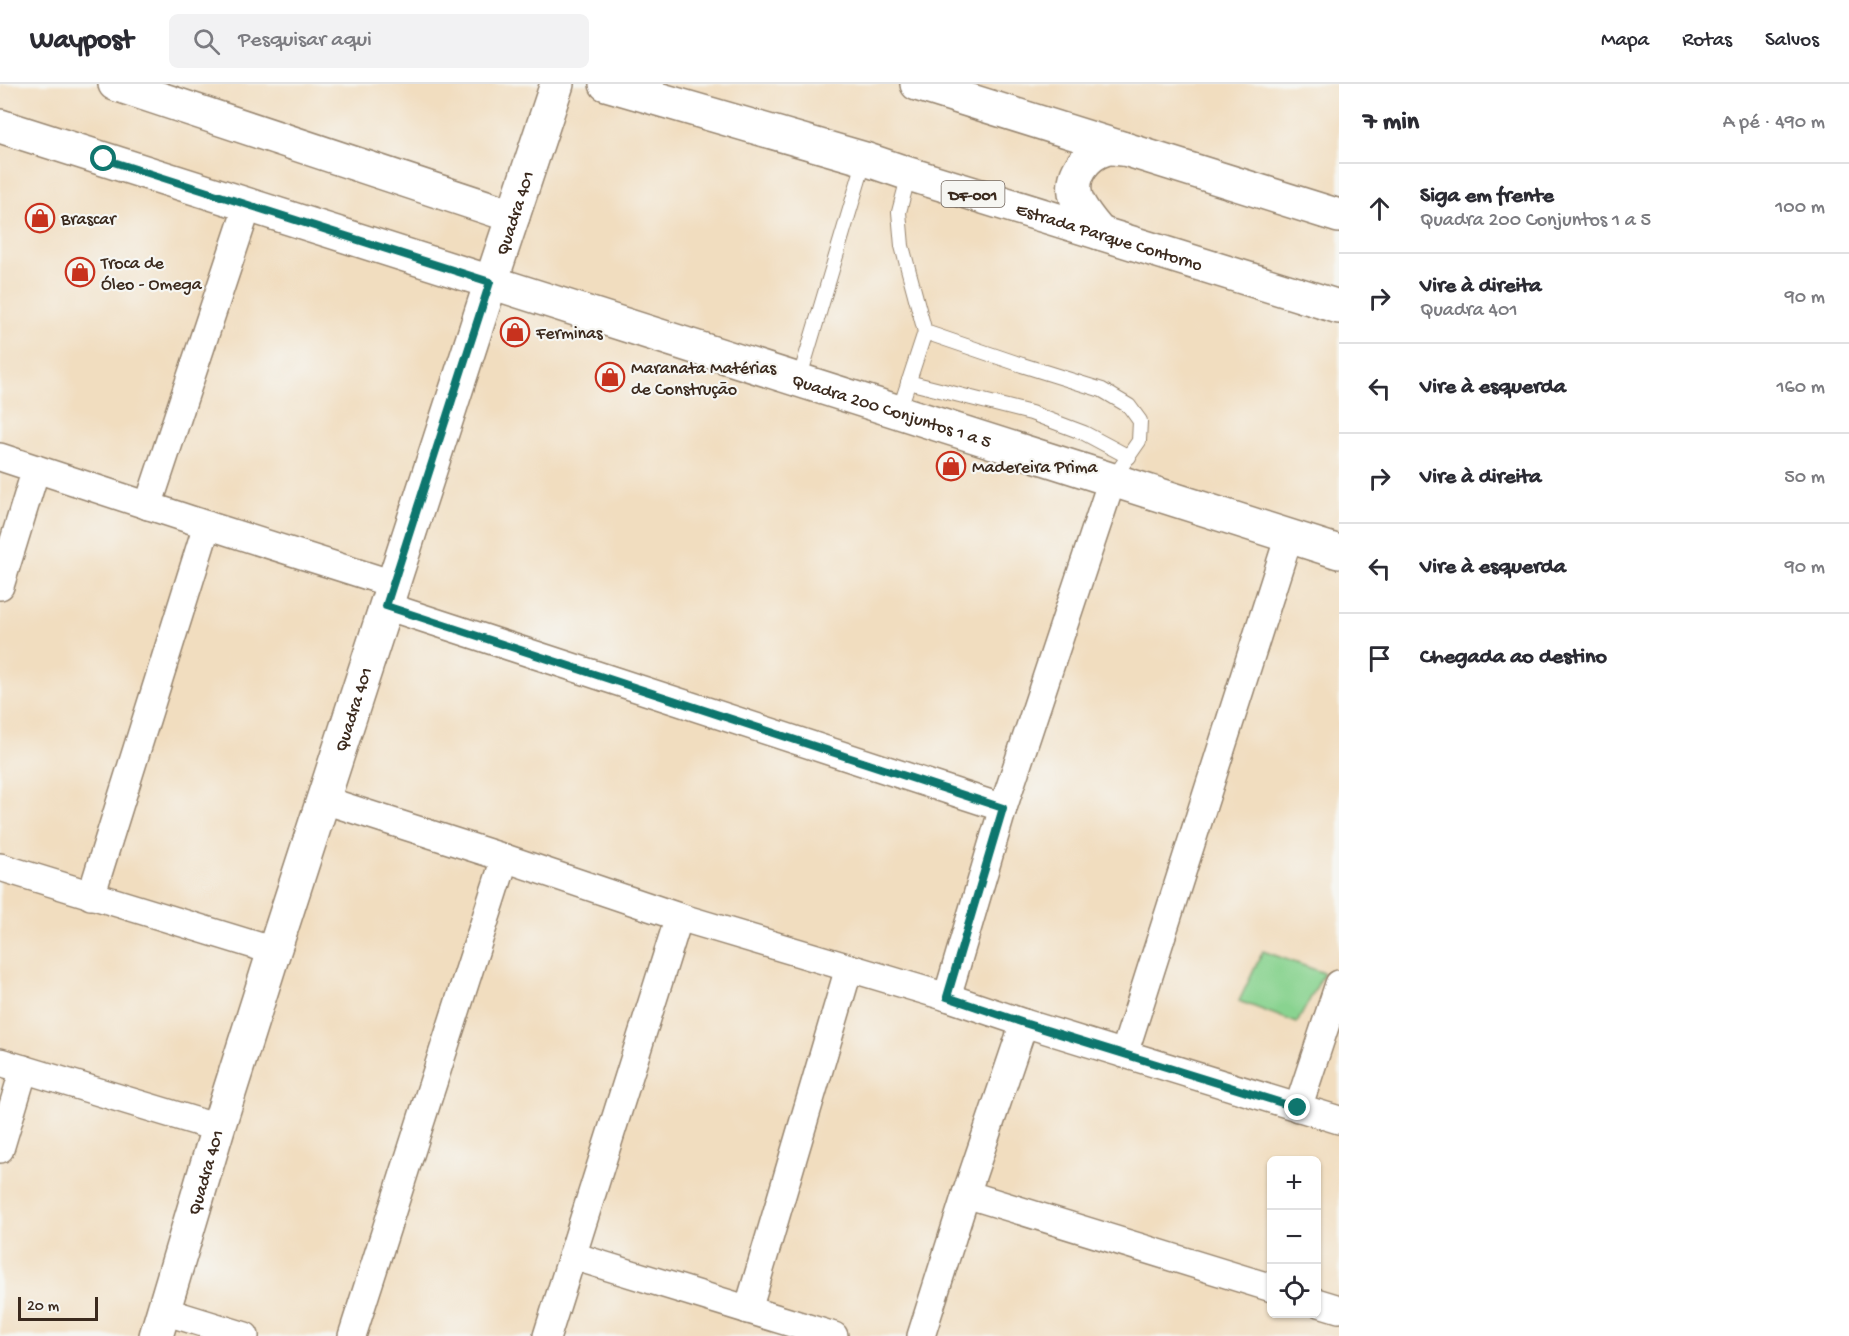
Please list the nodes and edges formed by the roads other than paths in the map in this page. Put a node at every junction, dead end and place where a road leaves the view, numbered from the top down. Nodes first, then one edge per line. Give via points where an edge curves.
1 (115, 84) edge
2 (557, 84) edge
3 (606, 84) edge
4 (917, 84) edge
5 (0, 126) edge
6 (1124, 149) junction
7 (865, 159) junction
8 (909, 174) junction
9 (248, 205) junction
10 (513, 216) junction
11 (1339, 216) edge
12 (1100, 233) junction
13 (490, 282) junction
14 (1339, 307) edge
15 (925, 332) junction
16 (799, 380) junction
17 (903, 397) junction
18 (0, 457) edge
19 (1120, 468) junction
20 (36, 469) junction
21 (148, 506) junction
22 (207, 525) junction
23 (1289, 536) junction
24 (1339, 552) edge
25 (0, 586) edge
26 (390, 595) junction
27 (324, 800) junction
28 (1003, 808) junction
29 (505, 858) junction
30 (0, 867) edge
31 (91, 896) junction
32 (680, 917) junction
33 (274, 951) junction
34 (849, 968) junction
35 (1339, 984) edge
36 (947, 997) junction
37 (1024, 1023) junction
38 (1125, 1054) junction
39 (12, 1066) edge
40 (1298, 1108) junction
41 (1339, 1120) edge
42 (218, 1128) junction
43 (0, 1149) edge
44 (966, 1194) junction
45 (573, 1256) junction
46 (1267, 1286) edge
47 (1321, 1303) edge
48 (1339, 1309) edge
49 (748, 1310) junction
50 (160, 1323) edge
51 (245, 1336) edge
52 (352, 1336) edge
53 (547, 1336) edge
54 (834, 1336) edge
55 (921, 1336) edge

1 - 10 main road
2 - 10 main road, Quadra 401
3 - 7 main road, Estrada Parque Contorno / DF-001
4 - 6 main road
5 - 9 main road, Quadra 200 Conjuntos 1 a 5
6 - 11 main road
6 - 12 main road via 1108,148 1092,154 1081,166 1075,182 1076,198
7 - 8 main road, Estrada Parque Contorno / DF-001
7 - 16 lane
8 - 12 main road, Estrada Parque Contorno / DF-001
8 - 15 lane via 899,212 902,246
9 - 13 main road, Quadra 200 Conjuntos 1 a 5
9 - 21 street
10 - 13 main road, Quadra 401
12 - 14 main road, Estrada Parque Contorno / DF-001
13 - 16 main road, Quadra 200 Conjuntos 1 a 5
13 - 26 main road, Quadra 401
15 - 17 lane
15 - 19 lane via 1102,390 1130,406 1140,421 1139,441
16 - 17 main road, Quadra 200 Conjuntos 1 a 5
17 - 19 main road, Quadra 200 Conjuntos 1 a 5
18 - 20 street
19 - 23 main road, Quadra 200 Conjuntos 1 a 5
19 - 28 street
20 - 21 street
20 - 25 street
21 - 22 street
22 - 26 street
22 - 31 street
23 - 24 main road, Quadra 200 Conjuntos 1 a 5
23 - 38 street
26 - 27 main road, Quadra 401
26 - 28 street
27 - 29 street
27 - 33 main road, Quadra 401
28 - 36 street
29 - 32 street
29 - 52 street
30 - 31 street
31 - 33 street
32 - 34 street
32 - 45 street
33 - 42 main road, Quadra 401
34 - 36 street
34 - 49 street
35 - 40 street
36 - 37 street
37 - 38 street
37 - 44 street
38 - 40 street
39 - 42 street
39 - 43 street
40 - 41 street
42 - 50 main road, Quadra 401
44 - 46 street
44 - 55 street
45 - 49 street
45 - 53 street
47 - 48 street
49 - 54 street
50 - 51 street

